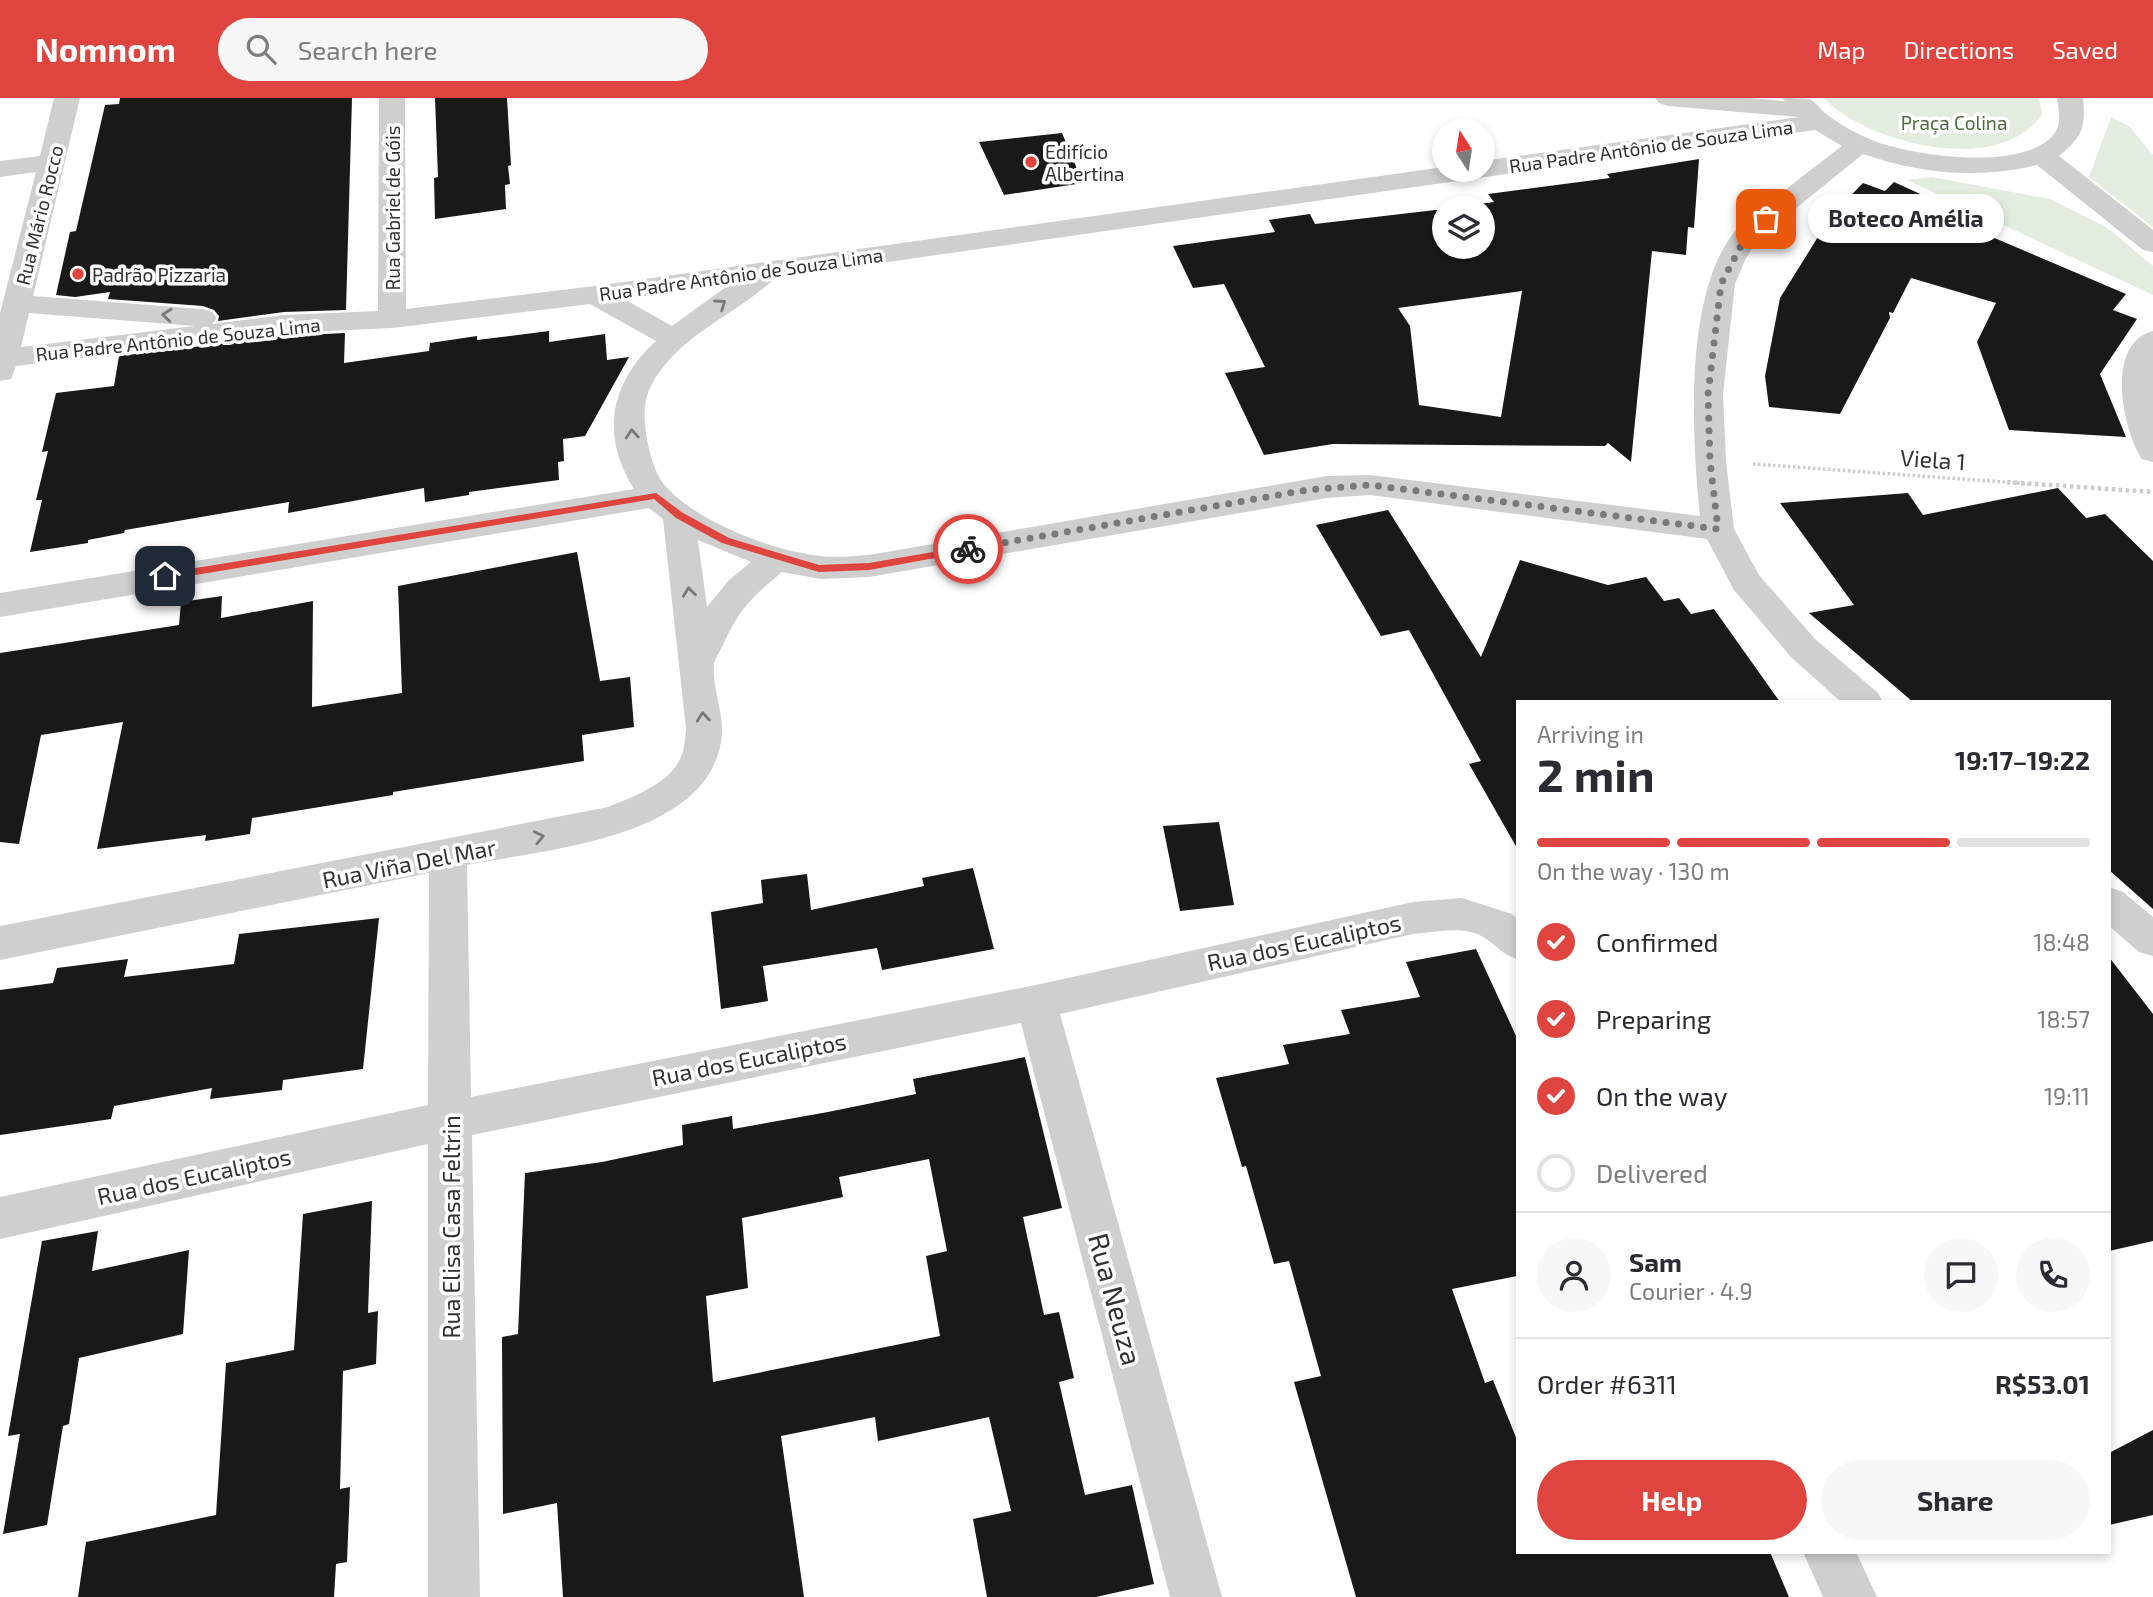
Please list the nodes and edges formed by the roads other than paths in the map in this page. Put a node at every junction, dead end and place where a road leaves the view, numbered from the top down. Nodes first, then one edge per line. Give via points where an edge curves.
1 (67, 98) edge
2 (392, 98) edge
3 (1668, 98) edge
4 (2070, 98) edge
5 (1806, 110) edge
6 (1860, 144) junction
7 (2041, 155) junction
8 (51, 162) junction
9 (1495, 167) edge
10 (0, 169) edge
11 (1432, 177) edge
12 (2153, 244) edge
13 (769, 271) junction
14 (594, 295) junction
15 (17, 303) junction
16 (392, 318) junction
17 (284, 324) junction
18 (673, 338) junction
19 (2153, 340) edge
20 (1, 363) edge
21 (2153, 452) edge
22 (668, 506) junction
23 (1718, 529) junction
24 (776, 558) junction
25 (0, 605) edge
26 (698, 660) junction
27 (1863, 700) edge
28 (448, 856) junction
29 (2111, 905) edge
30 (1508, 934) edge
31 (2153, 940) edge
32 (0, 943) edge
33 (1036, 1002) junction
34 (450, 1120) junction
35 (0, 1218) edge
36 (1829, 1554) edge
37 (453, 1597) edge
38 (1196, 1597) edge
39 (1851, 1597) edge

1 - 8 street, Rua Mário Rocco
2 - 16 street, Rua Gabriel de Góis
3 - 5 street
4 - 7 street via 2075,114 2072,130
5 - 6 street
5 - 9 street, Rua Padre Antônio de Souza Lima
6 - 7 street via 1938,164 2013,163
6 - 23 street via 1747,234 1721,284 1708,394
7 - 12 street
8 - 10 street
8 - 15 street, Rua Mário Rocco
11 - 13 street, Rua Padre Antônio de Souza Lima
13 - 14 street, Rua Padre Antônio de Souza Lima
18 -> 13 street
14 - 16 street, Rua Padre Antônio de Souza Lima
14 - 18 street
17 -> 15 street
15 - 20 street, Rua Mário Rocco
16 - 17 street, Rua Padre Antônio de Souza Lima
17 - 20 street, Rua Padre Antônio de Souza Lima
22 -> 18 street via 642,474 630,436 634,387
19 - 21 street via 2144,346 2135,372
22 - 24 street via 726,541
22 - 25 street
26 -> 22 street, Rua Viña Del Mar
23 - 24 street via 1370,485 1327,487 869,566 819,569
23 - 27 street via 1746,582 1803,648
24 - 26 street via 722,610
28 -> 26 street, Rua Viña Del Mar via 614,821 656,803 684,782 699,759 704,729
28 - 32 street, Rua Viña Del Mar
28 - 34 street, Rua Elisa Casa Feltrin
29 - 31 street
30 - 33 street, Rua dos Eucaliptos via 1462,914 1413,919
33 - 34 street, Rua dos Eucaliptos
33 - 38 street, Rua Neuza
34 - 35 street, Rua dos Eucaliptos
34 - 37 street, Rua Elisa Casa Feltrin
36 - 39 street

